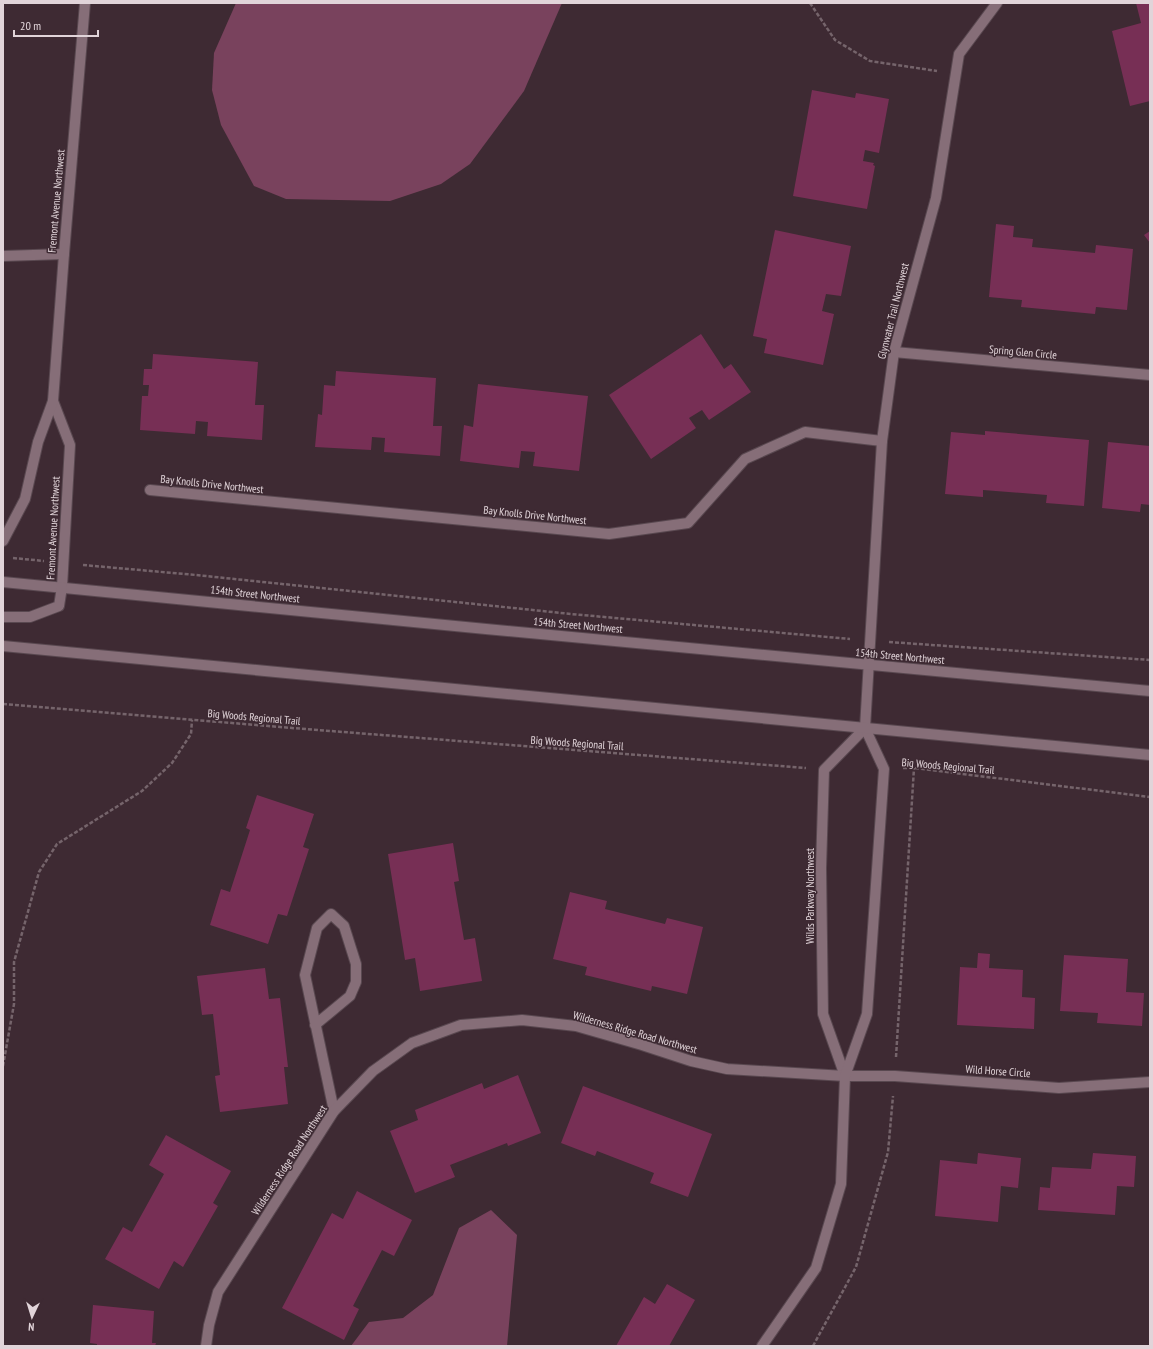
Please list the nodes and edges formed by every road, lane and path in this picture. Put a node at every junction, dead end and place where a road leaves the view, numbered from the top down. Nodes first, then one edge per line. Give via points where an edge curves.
1 (85, 3) edge
2 (810, 3) edge
3 (998, 3) edge
4 (956, 74) junction
5 (64, 254) junction
6 (3, 256) edge
7 (894, 352) junction
8 (1150, 376) edge
9 (53, 401) junction
10 (882, 441) junction
11 (150, 490) dead end
12 (3, 541) edge
13 (10, 557) dead end
14 (63, 564) junction
15 (3, 582) edge
16 (62, 587) junction
17 (3, 617) edge
18 (870, 641) junction
19 (3, 646) edge
20 (1150, 660) edge
21 (869, 665) junction
22 (1150, 691) edge
23 (3, 704) edge
24 (192, 720) junction
25 (865, 728) junction
26 (1150, 755) edge
27 (884, 769) junction
28 (824, 770) junction
29 (1150, 797) edge
30 (315, 1024) junction
31 (3, 1066) edge
32 (845, 1076) junction
33 (1150, 1082) edge
34 (334, 1111) junction
35 (206, 1346) edge
36 (762, 1346) edge

1 - 5 street, Fremont Avenue Northwest
2 - 4 path via 835,40 870,61
3 - 4 street, Glynwater Trail Northwest via 959,54
4 - 7 street, Glynwater Trail Northwest via 936,198
5 - 6 street
5 - 9 street, Fremont Avenue Northwest
7 - 8 street, Spring Glen Circle
7 - 10 street, Glynwater Trail Northwest
9 - 12 street, Fremont Avenue Northwest via 38,442 25,499
9 - 14 street, Fremont Avenue Northwest via 70,445
10 - 11 street, Bay Knolls Drive Northwest via 805,432 745,459 688,523 609,534
10 - 18 street, Glynwater Trail Northwest
13 - 14 path
14 - 16 street, Fremont Avenue Northwest
14 - 18 path
15 - 16 street, 154th Street Northwest
16 - 17 street, Fremont Avenue Northwest via 58,606 30,617
16 - 21 street, 154th Street Northwest
18 - 20 path
18 - 21 street, Glynwater Trail Northwest
19 - 25 street
21 - 22 street, 154th Street Northwest
21 - 25 street, Wilds Parkway Northwest
23 - 24 path, Big Woods Regional Trail
24 - 28 path, Big Woods Regional Trail
24 - 31 path via 190,734 172,763 142,791 57,844 39,872 14,962 14,1004
25 - 26 street
25 - 27 street, Wilds Parkway Northwest
25 - 28 street
27 - 29 path, Big Woods Regional Trail via 914,768
27 - 32 street, Wilds Parkway Northwest via 867,1014
28 - 32 street, Wilds Parkway Northwest via 821,868 823,1014
30 - 30 street via 305,975 317,928 331,914 344,926 356,964 356,982 350,996
30 - 34 street
32 - 33 street, Wild Horse Circle via 895,1076 1059,1088
32 - 34 street, Wilderness Ridge Road Northwest via 727,1069 691,1062 576,1026 522,1020 461,1025 412,1043 373,1071
32 - 36 street, Wilds Parkway Northwest via 841,1184 816,1268
34 - 35 street, Wilderness Ridge Road Northwest via 218,1292

